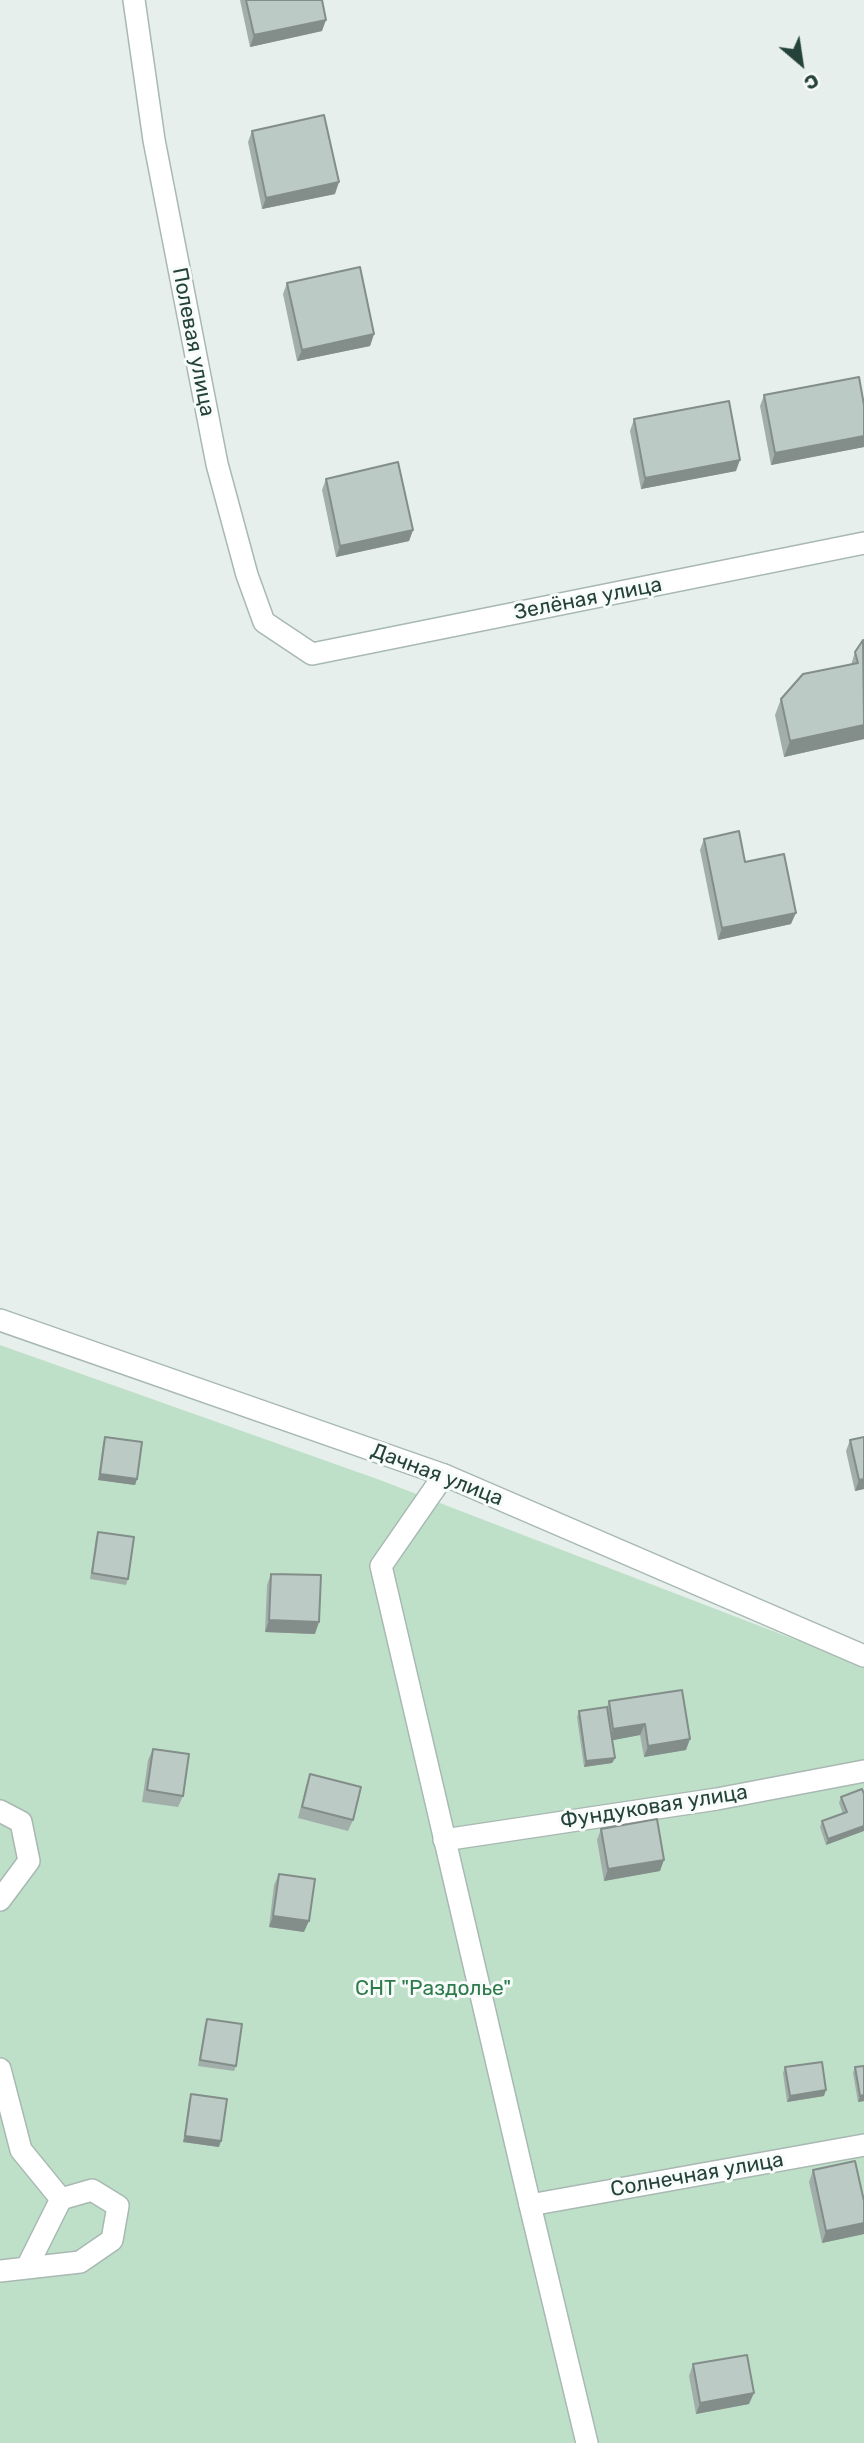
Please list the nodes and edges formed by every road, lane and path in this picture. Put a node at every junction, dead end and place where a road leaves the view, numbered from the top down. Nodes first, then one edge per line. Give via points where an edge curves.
1 (134, 0) edge
2 (864, 543) edge
3 (312, 654) joint
4 (0, 1320) edge
5 (444, 1475) junction
6 (864, 1656) edge
7 (864, 1771) edge
8 (0, 1811) edge
9 (444, 1840) junction
10 (0, 1900) edge
11 (0, 2069) edge
12 (864, 2145) edge
13 (61, 2199) junction
14 (530, 2205) junction
15 (27, 2267) junction
16 (0, 2271) edge
17 (587, 2443) edge

1 - 3 street, Полевая улица via 154,140 220,476 264,622
2 - 3 street, Зелёная улица
4 - 5 street, Дачная улица
5 - 6 street, Дачная улица
5 - 9 street via 381,1566
7 - 9 street, Фундуковая улица via 716,1799
8 - 10 street via 21,1822 29,1861
9 - 14 street
11 - 13 street via 21,2150
12 - 14 street, Солнечная улица
13 - 15 street
13 - 15 street via 92,2190 118,2206 112,2241 80,2262
14 - 17 street
15 - 16 street

